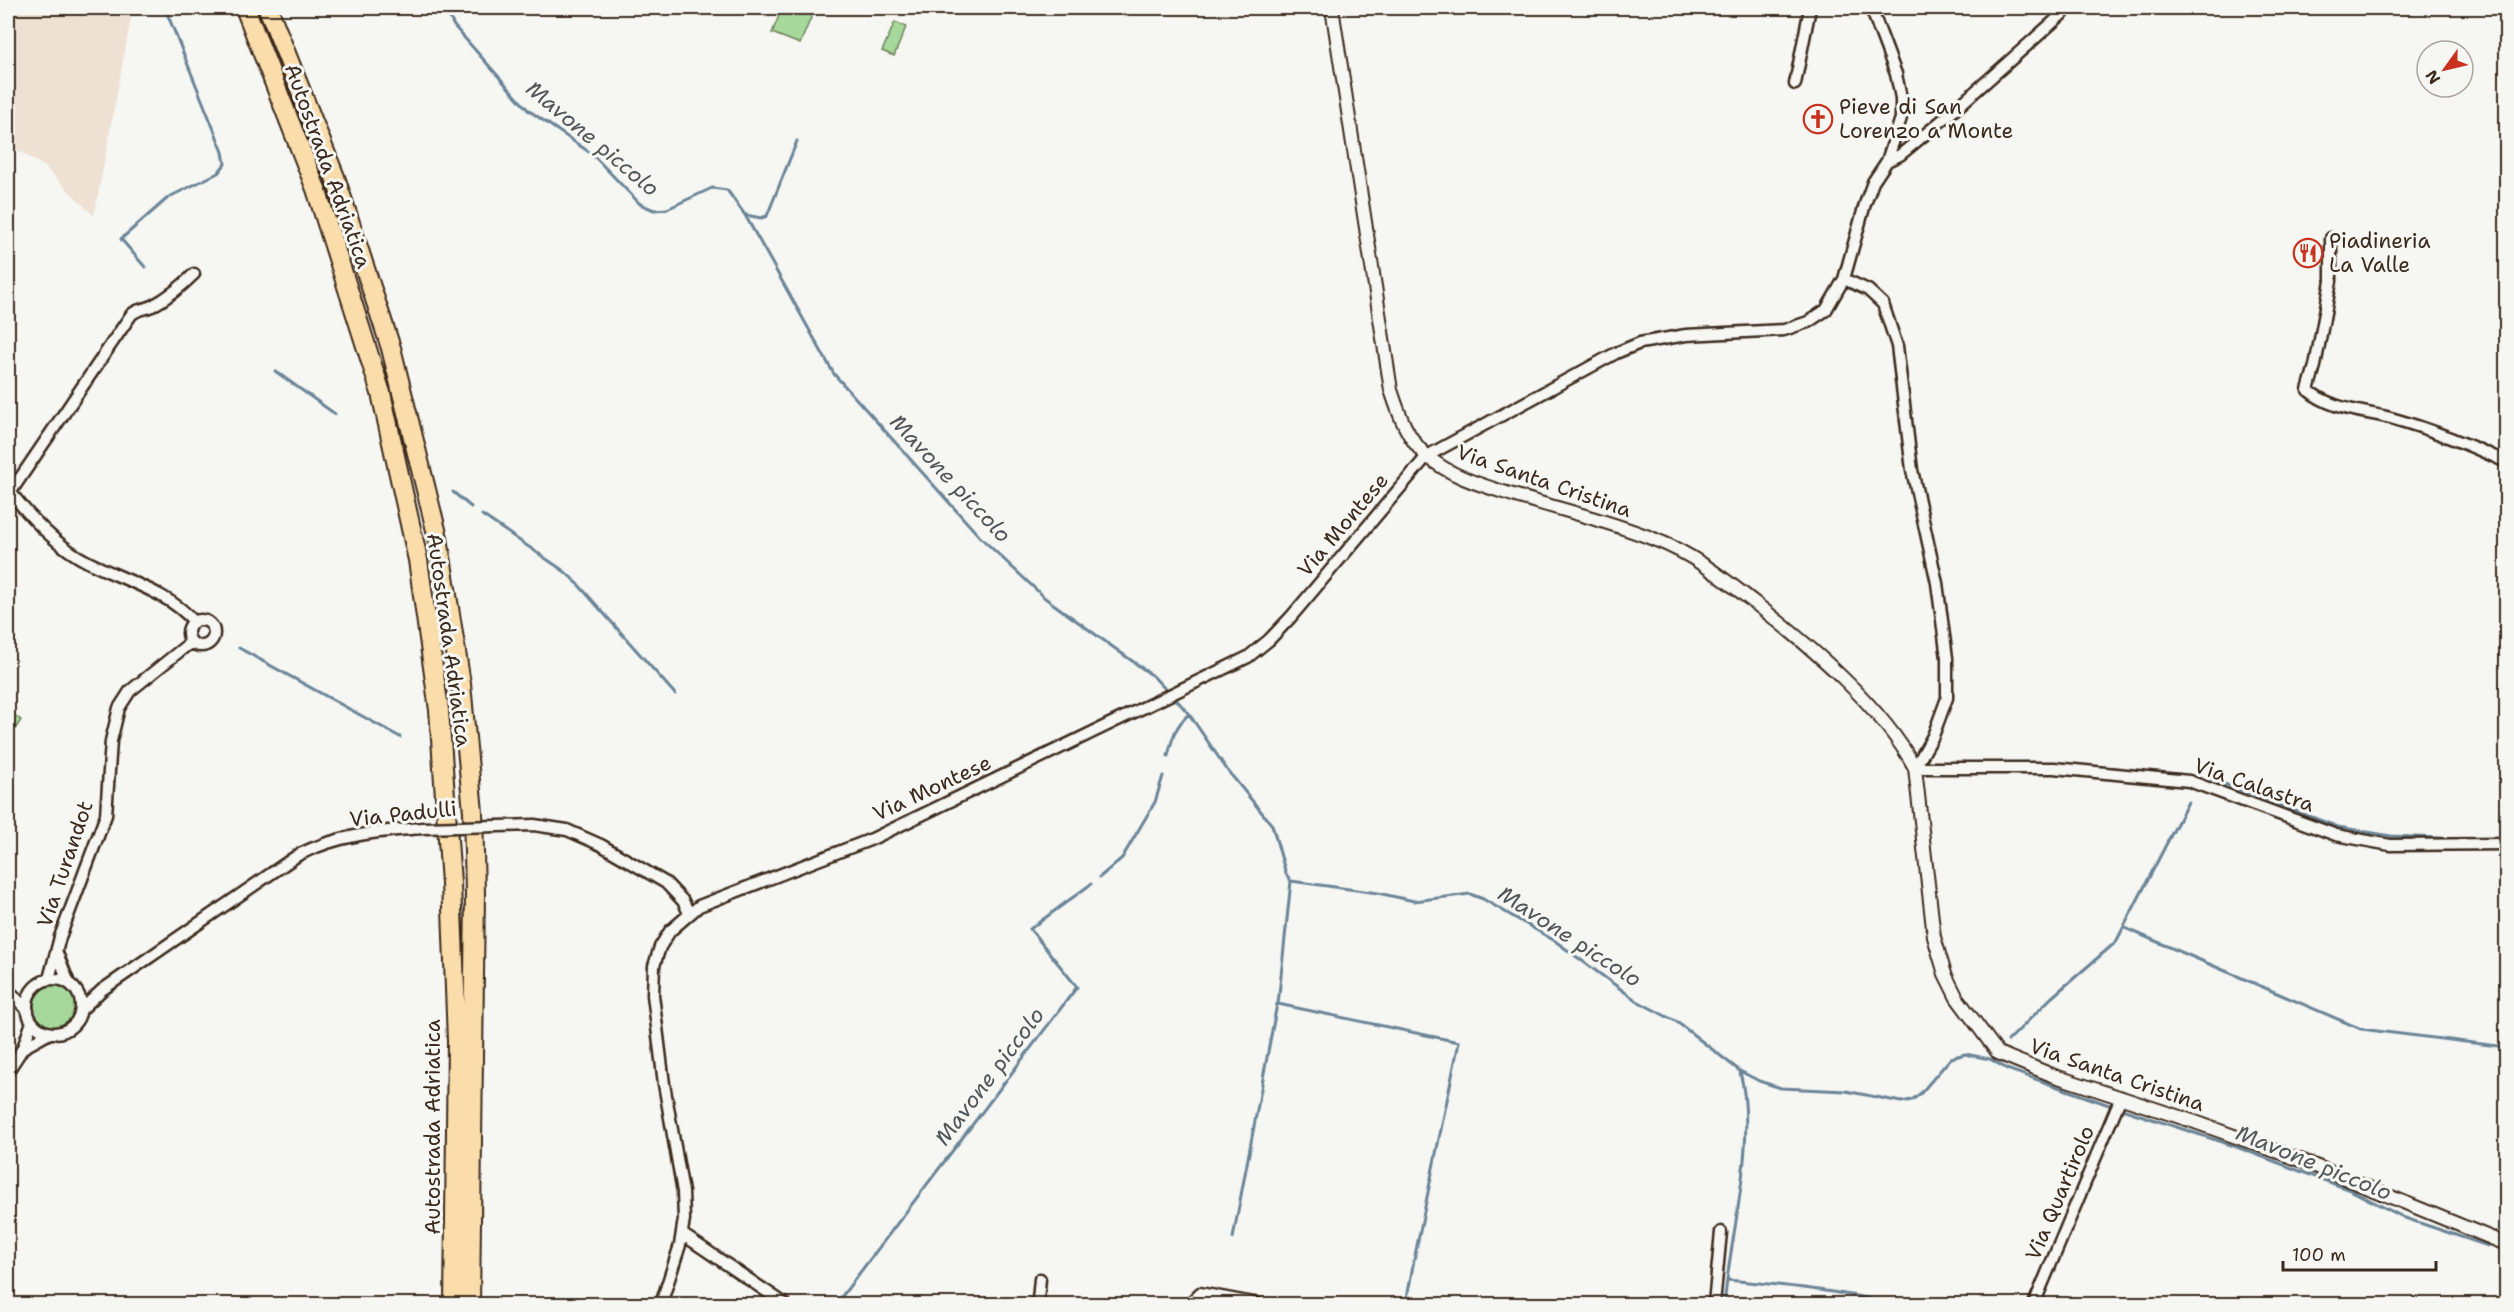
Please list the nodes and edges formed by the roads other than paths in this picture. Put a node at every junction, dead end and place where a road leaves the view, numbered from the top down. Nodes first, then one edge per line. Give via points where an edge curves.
1 (244, 8) edge
2 (268, 8) edge
3 (1332, 8) edge
4 (1810, 8) edge
5 (1870, 8) edge
6 (2069, 8) edge
7 (1795, 84) dead end
8 (1887, 161) junction
9 (2331, 238) dead end
10 (194, 273) dead end
11 (1844, 279) junction
12 (1427, 456) junction
13 (2506, 462) edge
14 (10, 496) edge
15 (194, 622) junction
16 (191, 642) junction
17 (1915, 768) junction
18 (2506, 844) edge
19 (689, 912) junction
20 (57, 953) junction
21 (49, 980) junction
22 (73, 987) junction
23 (102, 990) junction
24 (32, 991) junction
25 (10, 994) edge
26 (81, 1010) junction
27 (30, 1017) junction
28 (50, 1033) junction
29 (23, 1048) junction
30 (8, 1071) edge
31 (2121, 1097) junction
32 (1721, 1232) dead end
33 (682, 1234) junction
34 (2506, 1244) edge
35 (1040, 1280) dead end
36 (454, 1305) edge
37 (471, 1305) edge
38 (661, 1305) edge
39 (784, 1305) edge
40 (1034, 1305) edge
41 (1192, 1305) edge
42 (1259, 1305) edge
43 (1714, 1305) edge
44 (2034, 1305) edge

1 - 36 highway, Autostrada Adriatica via 316,189 381,393 418,561 439,710 451,883 457,1041
2 - 37 highway, Autostrada Adriatica via 335,177 391,348 438,538 461,684 473,812 475,893
3 - 12 street, Via Santa Cristina via 1390,390 1403,424
4 - 7 street
5 - 8 street via 1896,74 1901,98 1901,118
6 - 8 street via 1951,113
8 - 11 street via 1873,182
9 - 13 street via 2331,281 2308,390 2321,401 2461,440
10 - 14 street via 179,290 149,308 136,309 131,315
11 - 12 street via 1826,310 1808,322 1784,330 1686,335 1640,343
11 - 17 street via 1868,290 1883,304 1897,346 1912,470 1937,583 1947,658 1947,698 1933,736
12 - 17 street, Via Santa Cristina via 1479,484 1656,540 1695,559 1788,629 1836,672 1905,748
12 - 19 street, Via Montese via 1269,640 1248,657 872,838
14 - 15 street via 62,545 86,561 172,602
15 - 16 street via 189,629
15 - 16 street via 209,622 214,634 206,645
16 - 20 street, Via Turandot via 145,677 119,708 111,741 106,815
17 - 18 street, Via Calastra via 2054,768 2189,781 2336,835 2390,845
17 - 31 street, Via Santa Cristina via 1934,937 1956,998 1998,1053
19 - 23 street, Via Padulli, bridge via 666,884 601,845 567,830 534,825 370,832 311,848 276,868
19 - 33 street, Via Montese via 660,947 653,986 664,1084 683,1192
20 - 21 street, Via Turandot
20 - 22 street, Via Turandot
21 - 22 street via 63,980
21 - 24 street
22 - 23 street
22 - 26 street
23 - 26 street, Via Padulli
24 - 25 street
24 - 27 street via 27,1004
25 - 27 street
26 - 28 street via 67,1030
27 - 28 street
27 - 29 street
28 - 29 street
29 - 30 street
31 - 34 street, Via Santa Cristina via 2303,1161
31 - 44 street, Via Quartirolo
32 - 43 street
33 - 38 street, Via Montese
33 - 39 street
35 - 40 street
41 - 42 street via 1200,1293

